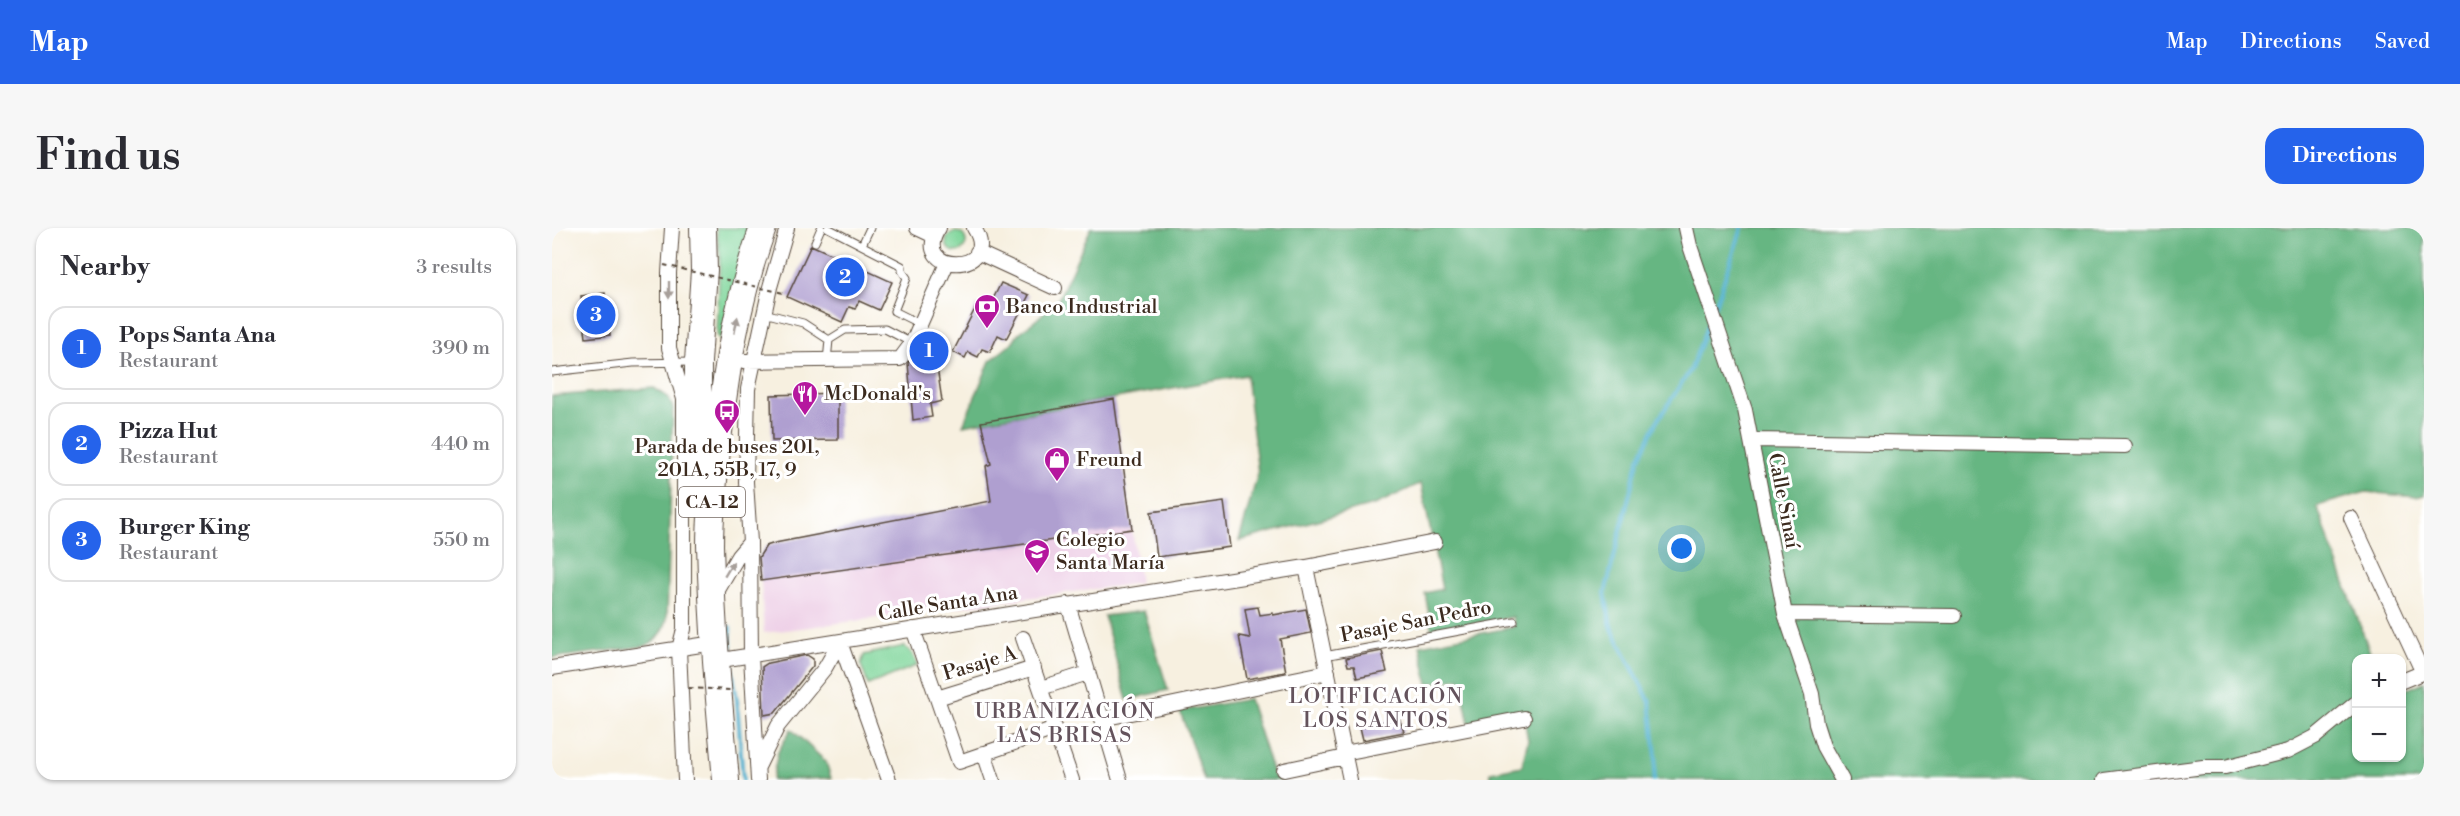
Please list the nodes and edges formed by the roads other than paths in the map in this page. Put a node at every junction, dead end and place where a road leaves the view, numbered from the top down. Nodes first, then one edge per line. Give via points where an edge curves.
1 (672, 228) edge
2 (705, 228) edge
3 (763, 228) edge
4 (788, 228) edge
5 (821, 228) edge
6 (828, 228) edge
7 (870, 228) edge
8 (917, 228) edge
9 (974, 228) edge
10 (1686, 228) edge
11 (937, 232) edge
12 (816, 242) dead end
13 (862, 245) junction
14 (977, 252) junction
15 (947, 263) junction
16 (1054, 288) dead end
17 (764, 313) junction
18 (920, 324) junction
19 (829, 340) junction
20 (912, 343) junction
21 (741, 360) junction
22 (827, 361) junction
23 (672, 362) junction
24 (698, 362) junction
25 (552, 372) edge
26 (1751, 440) junction
27 (2125, 446) dead end
28 (746, 471) junction
29 (715, 472) junction
30 (2351, 518) dead end
31 (750, 542) junction
32 (1435, 542) dead end
33 (1306, 567) junction
34 (712, 599) junction
35 (1068, 604) junction
36 (1785, 614) junction
37 (1954, 615) dead end
38 (1514, 621) dead end
39 (913, 629) junction
40 (1023, 638) dead end
41 (840, 642) junction
42 (698, 652) junction
43 (751, 656) junction
44 (1324, 656) junction
45 (552, 668) edge
46 (1034, 668) junction
47 (1328, 672) junction
48 (2424, 672) edge
49 (1088, 673) junction
50 (2406, 679) edge
51 (1041, 688) junction
52 (937, 698) junction
53 (2352, 706) edge
54 (1524, 718) dead end
55 (1102, 719) junction
56 (1055, 729) junction
57 (984, 753) junction
58 (1344, 755) junction
59 (1284, 770) dead end
60 (757, 775) edge
61 (2169, 777) edge
62 (685, 780) edge
63 (711, 780) edge
64 (726, 780) edge
65 (889, 780) edge
66 (993, 780) edge
67 (1072, 780) edge
68 (1120, 780) edge
69 (1350, 780) edge
70 (1842, 780) edge
71 (2104, 780) edge

1 -> 23 street
2 - 21 highway via 713,253 713,343 720,357
2 - 24 highway, CA-12
21 -> 3 highway, CA-12 via 743,291
4 - 17 street
5 - 12 lane
6 - 13 lane
7 - 13 lane
8 - 11 street
9 - 14 street via 979,237
10 - 26 street, Calle Sinaí via 1745,410
11 - 15 street via 935,250
13 - 18 lane via 902,266 907,278 894,311
14 - 15 street via 966,263
14 - 16 street
15 - 18 street
17 - 19 lane via 803,323
17 - 21 street
18 - 20 street
19 - 20 lane via 845,330 885,329
19 - 22 lane
20 - 22 street via 900,359
21 - 22 street
21 - 28 street via 748,389
21 - 29 highway, CA-12
23 - 24 lane
23 - 25 lane
23 - 42 street via 684,399 684,629
24 - 42 highway, CA-12
26 - 27 street
26 - 36 street, Calle Sinaí
28 - 29 lane
28 - 31 street
29 - 34 highway, CA-12 via 710,542
30 - 48 street
34 -> 31 street
31 - 43 street
32 - 33 street, Calle Santa Ana
33 - 35 street, Calle Santa Ana
33 - 44 street
34 - 42 highway, CA-12
35 - 39 street, Calle Santa Ana
35 - 49 street
36 - 37 street
36 - 70 street, Calle Sinaí via 1812,694 1823,746
38 - 44 lane, Pasaje San Pedro
39 - 41 street, Calle Santa Ana
39 - 52 street
40 - 46 street
41 - 43 street, Calle Santa Ana
41 - 60 street via 825,668 778,726
41 - 65 street
42 - 43 street, Calle Santa Ana
42 - 45 street, Calle Santa Ana
42 - 62 street
42 - 63 highway, CA-12
42 - 64 highway, CA-12
43 - 60 street
44 - 47 street
46 - 51 street
46 - 52 street, Pasaje A
47 - 55 street
47 - 58 street
48 - 50 street
49 - 51 street
49 - 55 street
51 - 56 street
52 - 57 street via 959,762
53 - 61 street via 2315,737 2288,751
54 - 58 street
55 - 68 street
56 - 57 street
56 - 67 street
57 - 66 street
58 - 59 street
58 - 69 street
61 - 71 street

